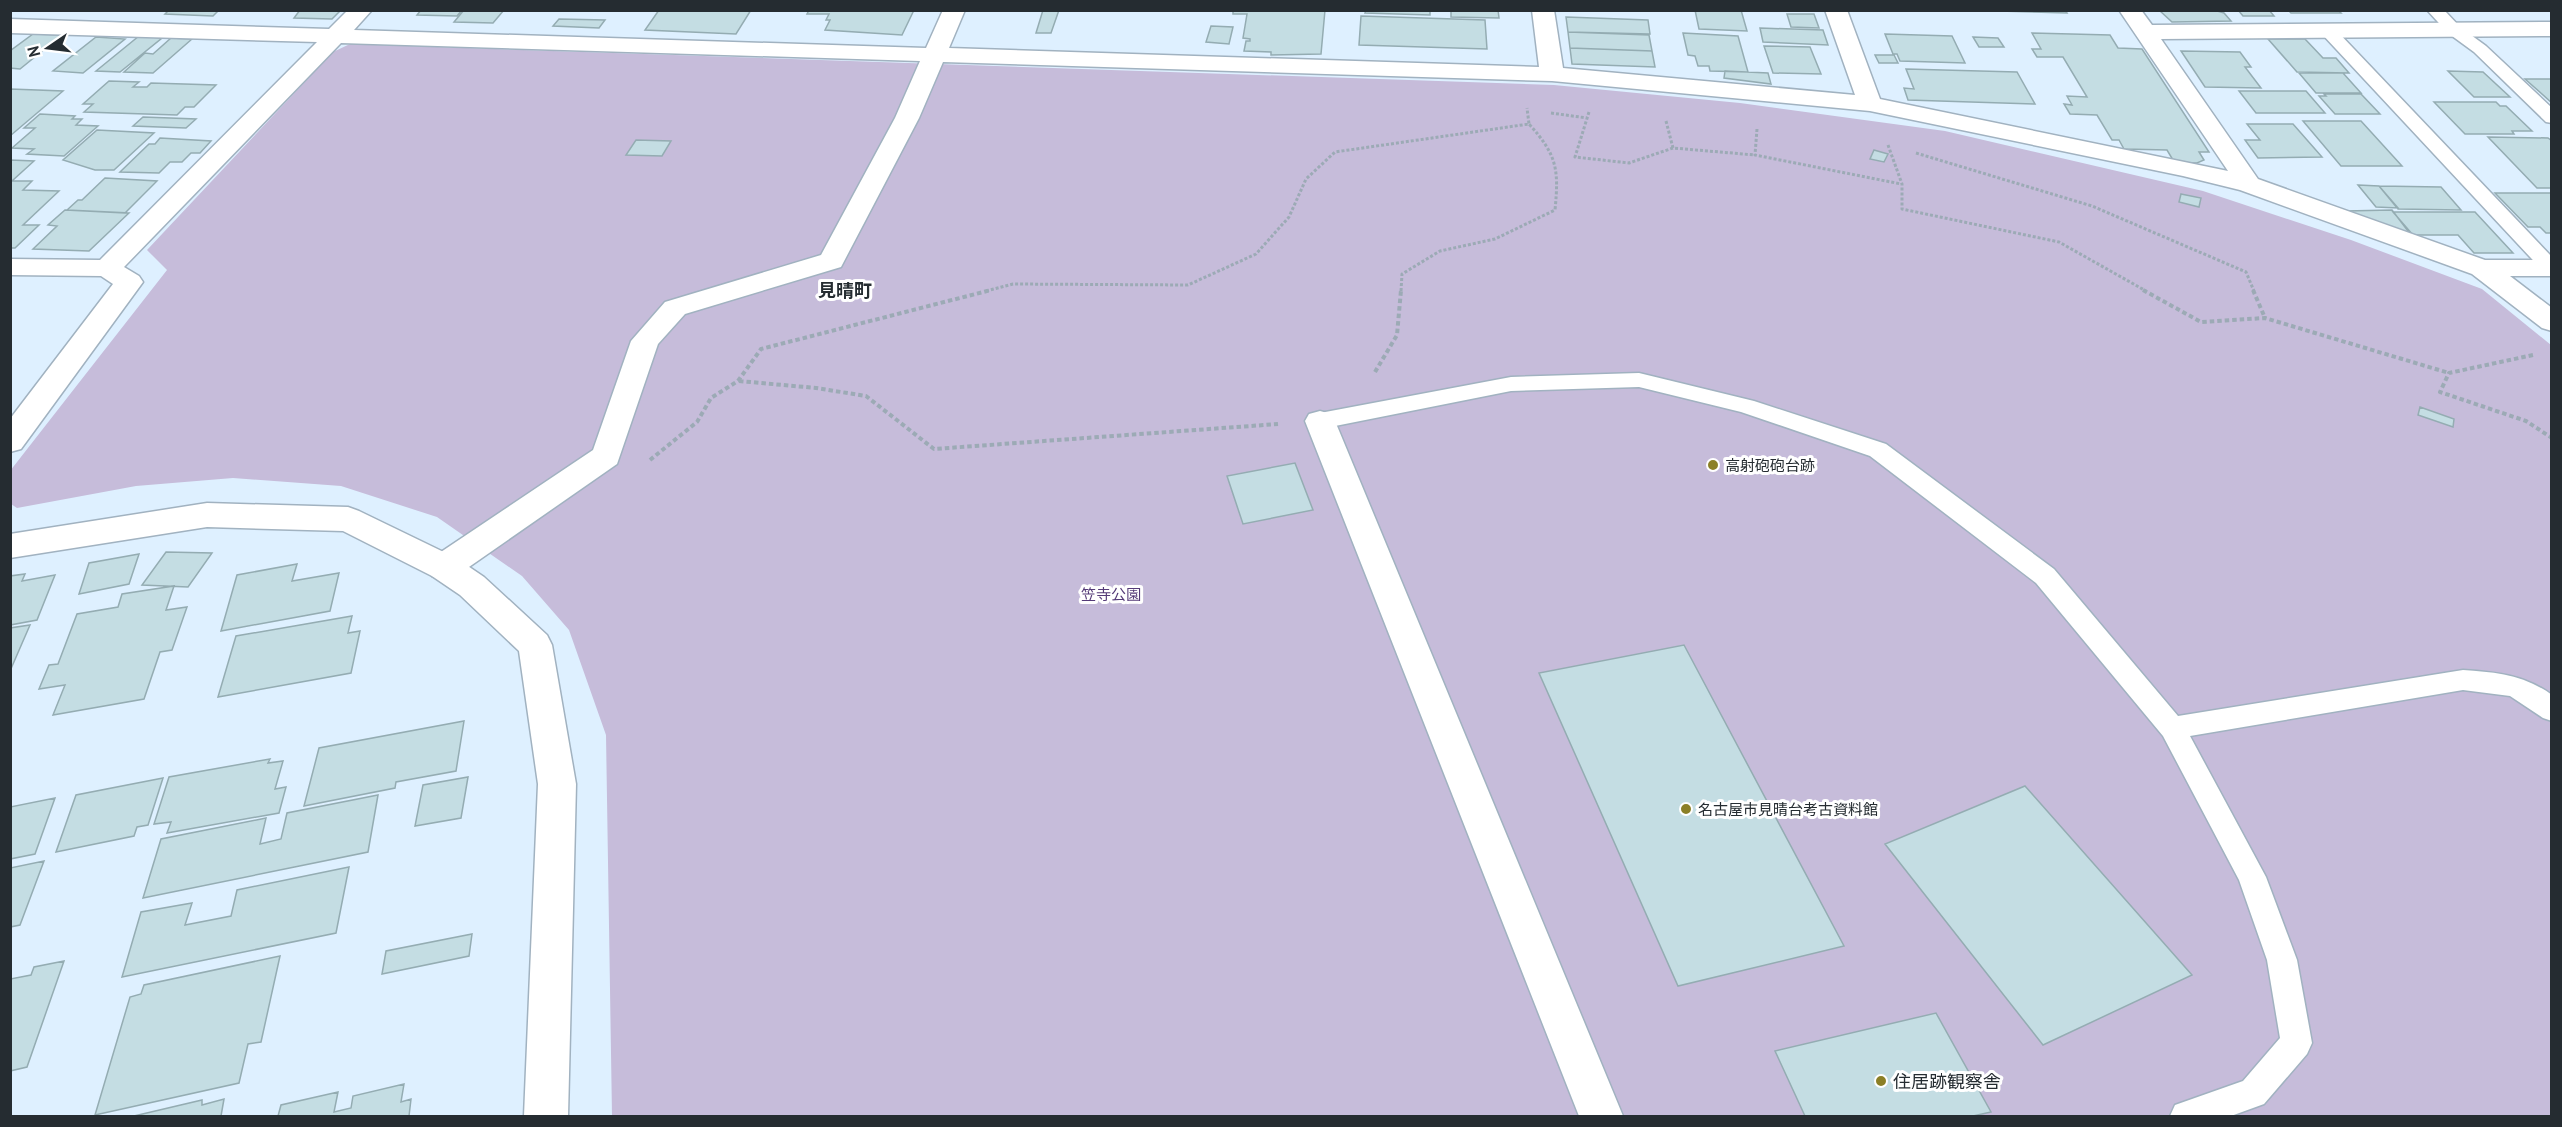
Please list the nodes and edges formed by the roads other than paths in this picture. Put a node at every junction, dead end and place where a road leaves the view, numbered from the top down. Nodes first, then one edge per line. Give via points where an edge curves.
1 (362, 10) edge
2 (954, 10) edge
3 (1543, 10) edge
4 (1836, 10) edge
5 (2130, 10) edge
6 (2435, 10) edge
7 (10, 26) edge
8 (2552, 29) edge
9 (2454, 30) junction
10 (2328, 31) junction
11 (2145, 32) junction
12 (338, 35) junction
13 (935, 55) junction
14 (1552, 74) junction
15 (1869, 104) junction
16 (2552, 118) edge
17 (2249, 184) junction
18 (10, 267) edge
19 (107, 268) junction
20 (2482, 268) junction
21 (2551, 268) edge
22 (2552, 322) edge
23 (1320, 421) joint
24 (10, 441) edge
25 (10, 546) edge
26 (444, 567) junction
27 (2552, 710) edge
28 (2172, 728) junction
29 (546, 1116) edge
30 (1601, 1116) edge
31 (2186, 1116) edge

1 - 12 street
2 - 13 street
3 - 14 street
4 - 15 street
5 - 11 street
6 - 9 lane
7 - 12 street
8 - 9 street
9 - 10 street
9 - 16 lane via 2480,49
10 - 11 street
10 - 21 lane
11 - 17 street
12 - 13 street
12 - 19 street
13 - 14 street
13 - 26 street via 908,118 831,261 675,308 645,341 606,456
14 - 15 street
15 - 17 street
17 - 20 street
18 - 19 street
19 - 24 street via 129,282
20 - 21 street
20 - 22 street
23 - 28 lane via 1511,384 1639,380 1746,406 1878,450 2045,576
23 - 30 street
25 - 26 street via 207,515 348,519
26 - 29 street via 472,586 535,645 557,784
27 - 28 lane via 2533,694 2504,683 2463,680
28 - 31 lane via 2252,877 2282,960 2296,1043 2253,1093

